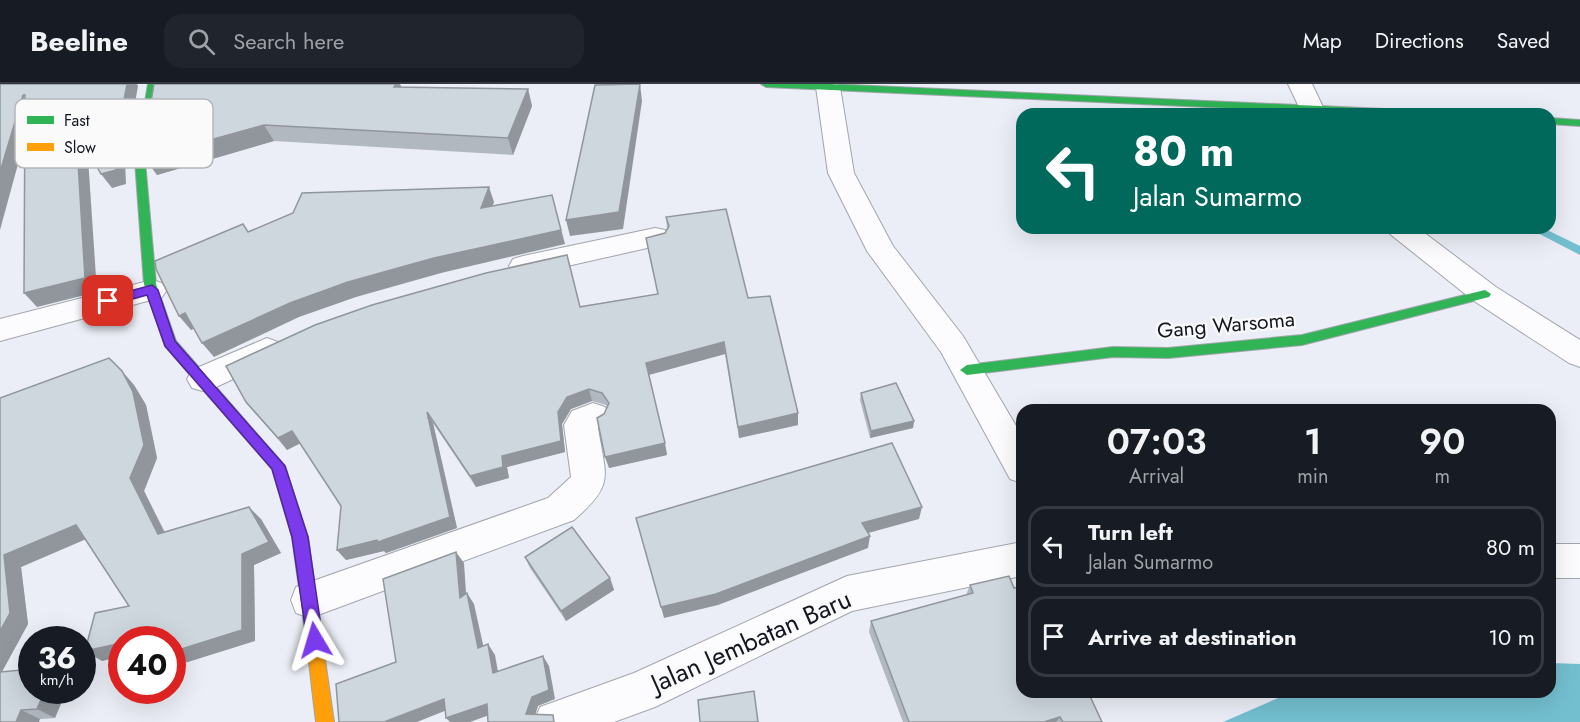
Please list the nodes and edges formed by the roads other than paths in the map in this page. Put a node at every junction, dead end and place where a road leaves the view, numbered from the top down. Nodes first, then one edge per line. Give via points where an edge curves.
1 (153, 84) edge
2 (766, 84) edge
3 (1300, 84) edge
4 (828, 87) junction
5 (918, 87) edge
6 (150, 99) edge
7 (1275, 108) edge
8 (1308, 108) edge
9 (1556, 121) edge
10 (1580, 123) edge
11 (141, 168) edge
12 (1408, 234) edge
13 (655, 237) edge
14 (492, 273) edge
15 (152, 290) junction
16 (1485, 294) junction
17 (0, 330) edge
18 (296, 336) edge
19 (1580, 355) edge
20 (967, 370) junction
21 (203, 379) junction
22 (593, 416) dead end
23 (1016, 459) edge
24 (1016, 560) edge
25 (1556, 561) edge
26 (1580, 561) edge
27 (310, 600) junction
28 (325, 722) edge
29 (555, 722) edge

1 - 6 street
2 - 4 street
3 - 8 street
4 - 5 street
4 - 20 street via 841,173 880,251 952,344
5 - 7 street
9 - 10 street
11 - 15 street
12 - 16 street
13 - 14 street
15 - 17 street
15 - 21 street via 170,343
16 - 19 street
16 - 20 street, Gang Warsoma via 1302,340 1168,353 1113,352
18 - 21 street
20 - 23 street
21 - 27 street via 278,466 300,537
22 - 27 street via 581,425 589,479 581,492 561,509
24 - 29 street, Jalan Jembatan Baru via 847,594 640,692
25 - 26 street
27 - 28 street

